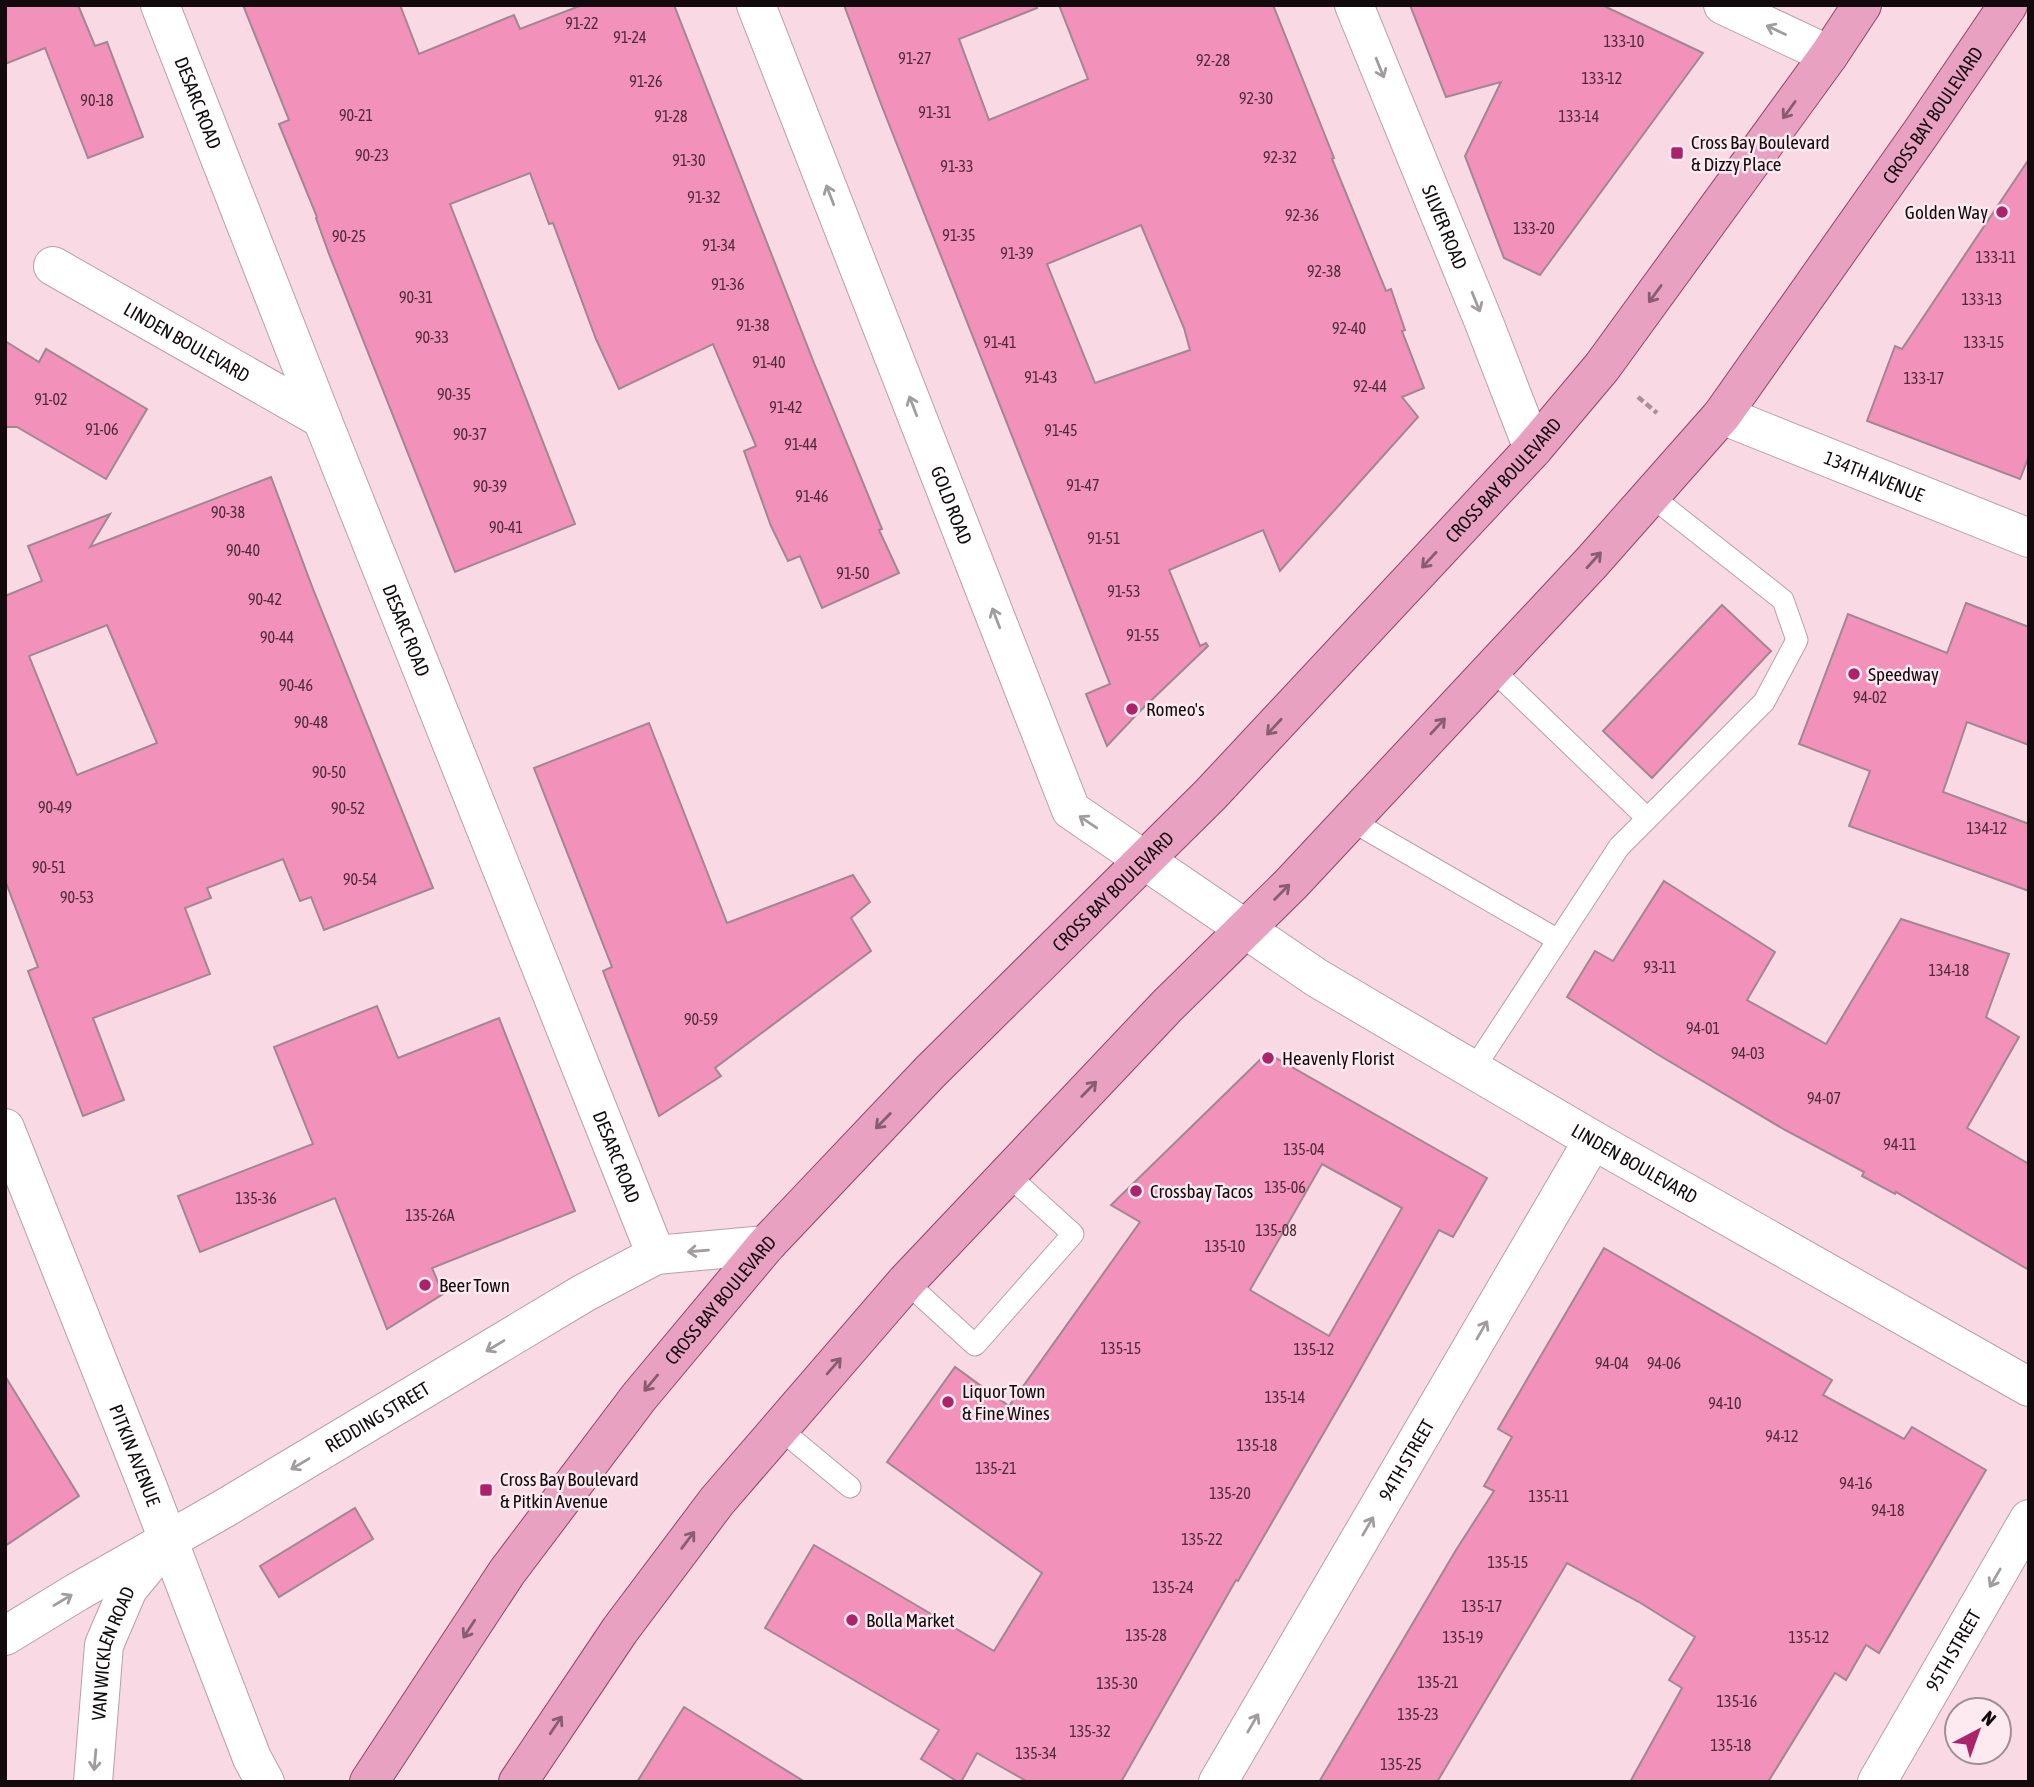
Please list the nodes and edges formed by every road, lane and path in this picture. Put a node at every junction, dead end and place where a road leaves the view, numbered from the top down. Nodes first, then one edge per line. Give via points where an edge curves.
1 (160, 5) edge
2 (755, 5) edge
3 (1354, 5) edge
4 (1723, 5) edge
5 (1862, 5) edge
6 (2008, 5) edge
7 (1829, 55) junction
8 (53, 266) dead end
9 (1638, 397) dead end
10 (1657, 413) dead end
11 (1722, 415) junction
12 (322, 419) junction
13 (1533, 449) junction
14 (1651, 496) junction
15 (2029, 538) edge
16 (1492, 669) junction
17 (1647, 818) junction
18 (1350, 820) junction
19 (1145, 861) junction
20 (1245, 929) junction
21 (1558, 940) junction
22 (1473, 1070) junction
23 (5, 1128) edge
24 (1593, 1140) junction
25 (1008, 1175) junction
26 (766, 1245) junction
27 (656, 1255) junction
28 (906, 1282) junction
29 (2029, 1387) edge
30 (780, 1429) junction
31 (850, 1487) dead end
32 (2029, 1519) edge
33 (168, 1540) junction
34 (5, 1636) edge
35 (93, 1782) edge
36 (265, 1782) edge
37 (369, 1782) edge
38 (518, 1782) edge
39 (1218, 1782) edge
40 (1877, 1782) edge

1 - 12 street, DESARC ROAD
19 -> 2 street, GOLD ROAD via 1071,810
3 -> 13 street, SILVER ROAD
7 -> 4 street
5 - 7 main road, CROSS BAY BOULEVARD
6 - 11 main road, CROSS BAY BOULEVARD
7 -> 13 main road, CROSS BAY BOULEVARD via 1602,367
8 - 12 street, LINDEN BOULEVARD
9 - 10 path
11 - 14 main road, CROSS BAY BOULEVARD
11 - 15 street, 134TH AVENUE
12 - 27 street, DESARC ROAD
13 -> 19 main road, CROSS BAY BOULEVARD
16 -> 14 main road, CROSS BAY BOULEVARD
14 - 17 lane via 1783,600 1797,640 1764,702
16 - 17 lane
18 -> 16 main road, CROSS BAY BOULEVARD
17 - 21 lane via 1619,847
20 -> 18 main road, CROSS BAY BOULEVARD
18 - 21 lane
19 - 20 street, GOLD ROAD
19 -> 26 main road, CROSS BAY BOULEVARD via 930,1072
20 - 22 street, LINDEN BOULEVARD via 1317,978
25 -> 20 main road, CROSS BAY BOULEVARD
21 - 22 lane
22 - 24 street, LINDEN BOULEVARD
23 - 33 street, PITKIN AVENUE
24 - 29 street, LINDEN BOULEVARD
39 -> 24 street, 94TH STREET
25 - 28 main road, CROSS BAY BOULEVARD
25 - 28 lane via 1073,1234 975,1345
26 -> 27 street, REDDING STREET
26 -> 37 main road, CROSS BAY BOULEVARD via 639,1397 507,1572
27 -> 33 street, REDDING STREET
30 -> 28 main road, CROSS BAY BOULEVARD
30 - 31 lane
38 -> 30 main road, CROSS BAY BOULEVARD via 636,1608 717,1501
32 -> 40 street, 95TH STREET
34 -> 33 street, REDDING STREET
33 -> 35 street, VAN WICKLEN ROAD via 128,1589 104,1645
33 - 36 street, PITKIN AVENUE

